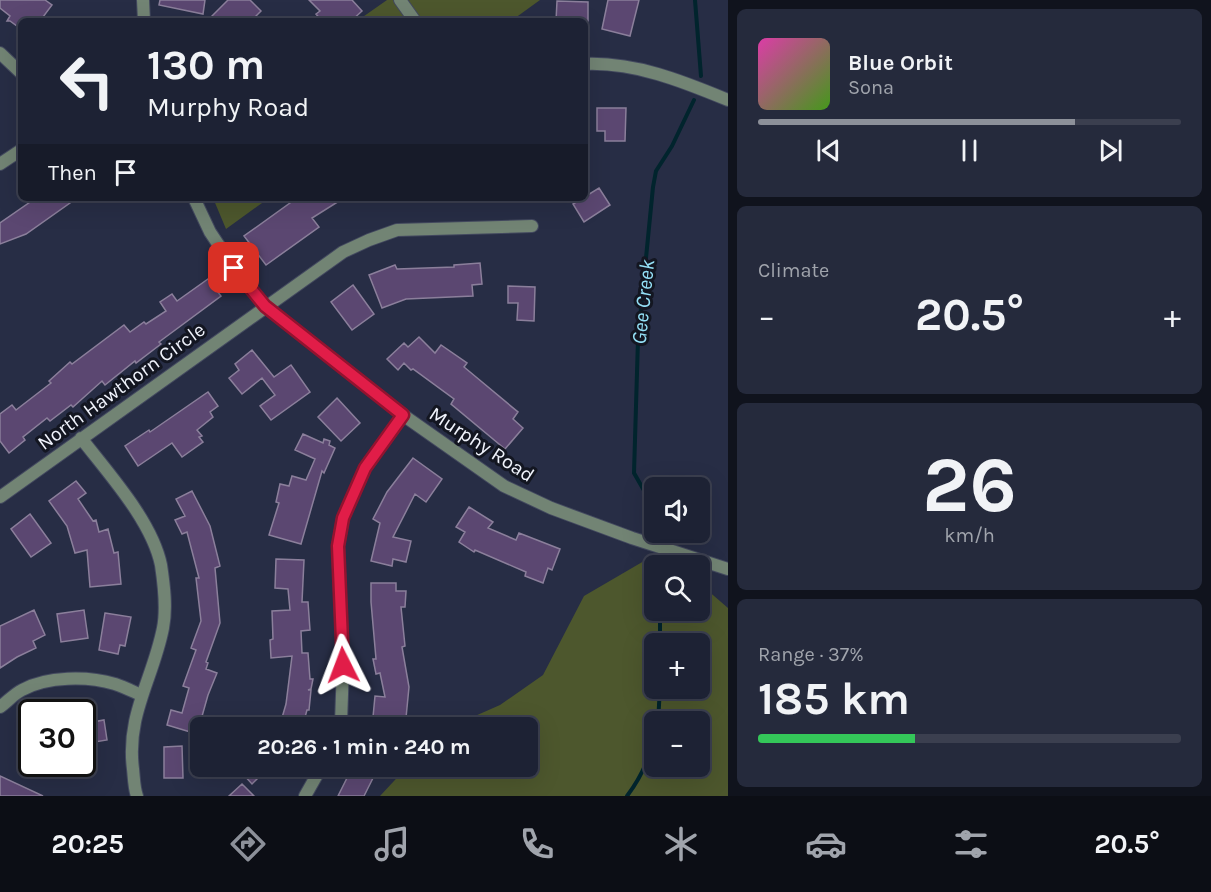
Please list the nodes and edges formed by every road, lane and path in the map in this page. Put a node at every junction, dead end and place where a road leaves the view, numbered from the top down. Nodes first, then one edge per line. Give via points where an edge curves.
1 (142, 0) edge
2 (400, 0) edge
3 (144, 18) edge
4 (413, 18) edge
5 (0, 53) edge
6 (588, 64) edge
7 (18, 70) edge
8 (728, 100) edge
9 (18, 152) edge
10 (0, 164) edge
11 (195, 201) edge
12 (531, 226) dead end
13 (265, 306) junction
14 (403, 415) junction
15 (81, 438) junction
16 (0, 497) edge
17 (728, 569) edge
18 (141, 695) junction
19 (0, 707) edge
20 (340, 717) edge
21 (316, 777) edge
22 (137, 796) edge
23 (305, 796) edge

1 - 3 street
2 - 4 street
5 - 7 street
6 - 8 street via 640,69
9 - 10 street
11 - 13 street, Murphy Road via 210,232
12 - 13 street, North Hawthorn Circle via 397,230 343,252
13 - 14 street, Murphy Road
13 - 15 street, North Hawthorn Circle
14 - 17 street, Murphy Road via 504,486 551,508
14 - 20 street via 365,468 341,527
15 - 16 street, North Hawthorn Circle
15 - 18 street via 131,501 160,563 165,603 163,626
18 - 19 street via 114,684 74,679 44,682 22,690
18 - 22 street via 131,752
21 - 23 street

